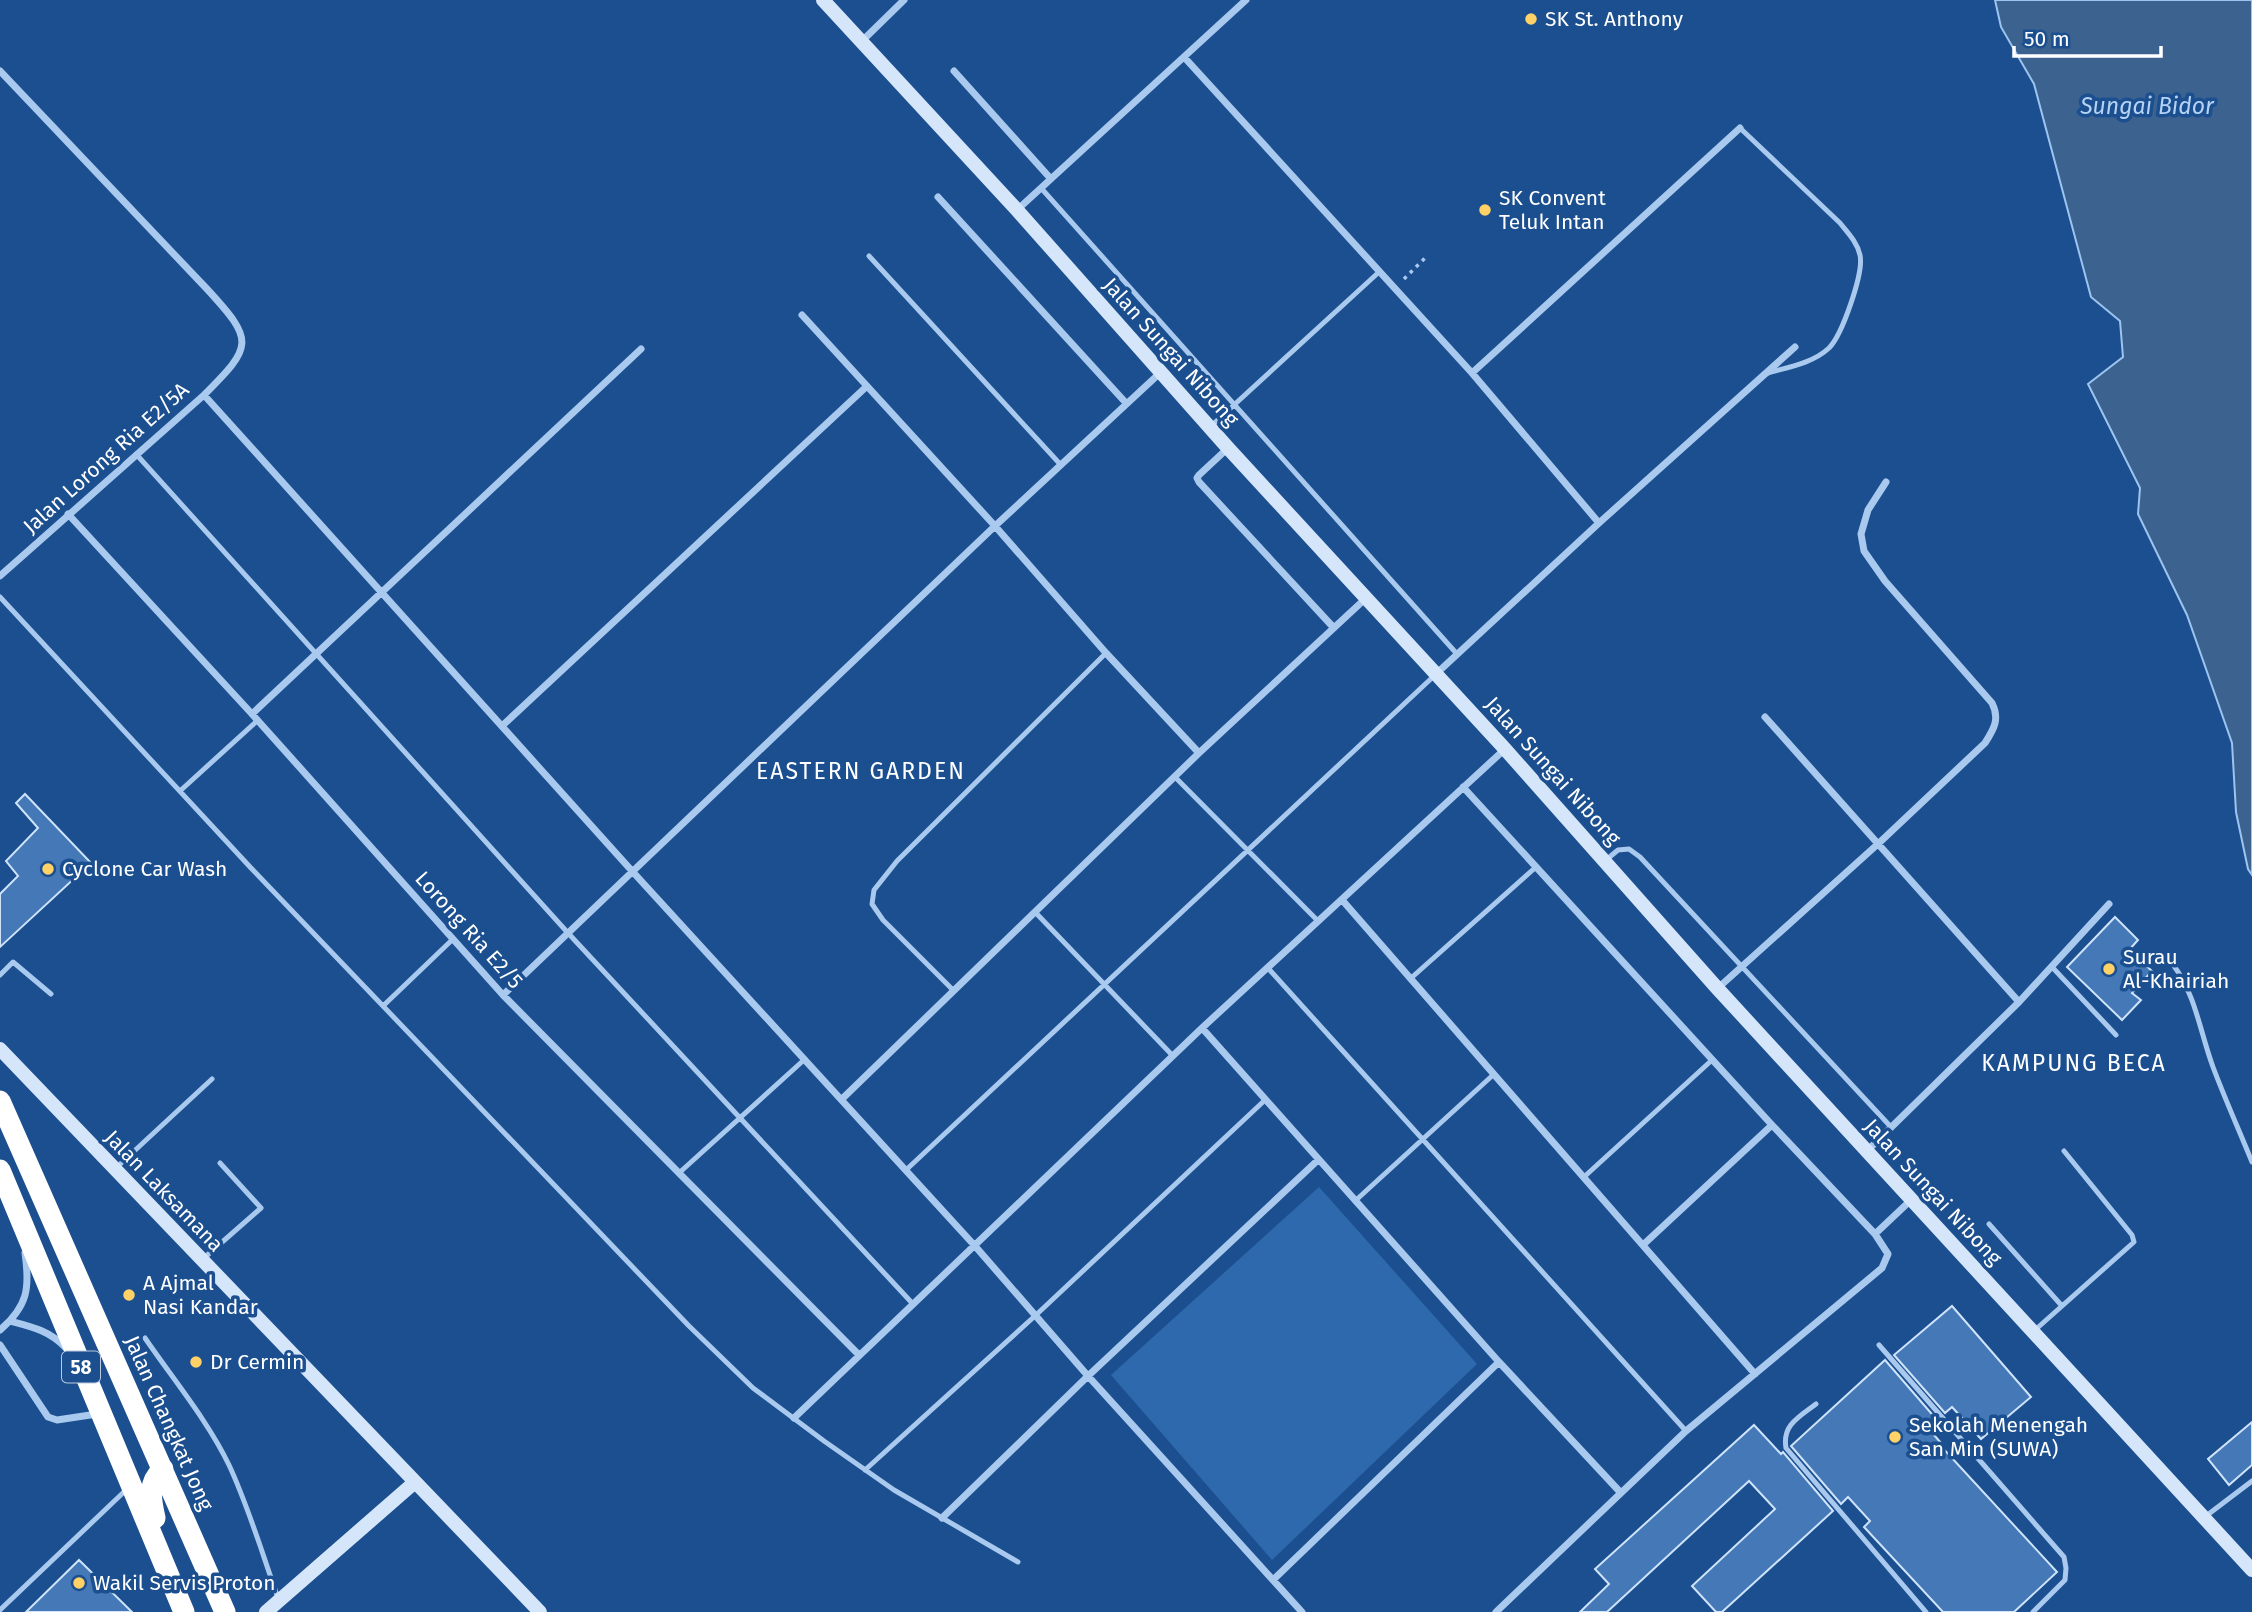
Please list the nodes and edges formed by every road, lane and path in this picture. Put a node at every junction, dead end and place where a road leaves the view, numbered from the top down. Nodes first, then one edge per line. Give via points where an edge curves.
1 (823, 0) edge
2 (904, 0) edge
3 (1246, 0) edge
4 (862, 42) junction
5 (1184, 57) junction
6 (954, 71) dead end
7 (0, 72) edge
8 (1740, 128) joint
9 (1051, 179) junction
10 (1041, 188) junction
11 (938, 197) dead end
12 (1017, 209) junction
13 (869, 256) dead end
14 (1425, 258) dead end
15 (1379, 272) junction
16 (1394, 288) junction
17 (802, 315) dead end
18 (1795, 347) dead end
19 (640, 349) dead end
20 (1161, 372) junction
21 (1472, 373) junction
22 (1765, 374) junction
23 (866, 387) junction
24 (204, 395) junction
25 (1126, 403) junction
26 (1234, 405) junction
27 (1210, 427) junction
28 (1228, 448) junction
29 (136, 454) junction
30 (1060, 464) junction
31 (1886, 482) dead end
32 (68, 514) junction
33 (1600, 523) junction
34 (995, 526) junction
35 (0, 576) edge
36 (382, 593) junction
37 (0, 597) edge
38 (1366, 599) junction
39 (1334, 628) junction
40 (1106, 653) junction
41 (1457, 654) junction
42 (315, 656) junction
43 (1437, 673) junction
44 (255, 717) junction
45 (1765, 717) dead end
46 (503, 725) junction
47 (1505, 749) junction
48 (1199, 753) junction
49 (1175, 777) junction
50 (1463, 787) junction
51 (180, 791) junction
52 (1879, 843) junction
53 (1248, 850) junction
54 (1605, 861) junction
55 (1536, 867) junction
56 (632, 871) junction
57 (1343, 901) junction
58 (2109, 904) dead end
59 (1035, 912) junction
60 (1318, 921) junction
61 (568, 933) junction
62 (453, 939) junction
63 (1741, 966) junction
64 (2174, 966) dead end
65 (1268, 967) junction
66 (2052, 967) junction
67 (0, 975) edge
68 (1410, 979) junction
69 (1105, 984) junction
70 (1717, 988) junction
71 (953, 990) junction
72 (51, 994) dead end
73 (503, 995) junction
74 (2019, 1002) junction
75 (383, 1006) junction
76 (1202, 1028) junction
77 (2116, 1035) dead end
78 (0, 1049) edge
79 (1173, 1056) junction
80 (805, 1059) junction
81 (1712, 1060) junction
82 (1493, 1075) junction
83 (212, 1079) dead end
84 (842, 1100) junction
85 (1265, 1100) junction
86 (0, 1101) edge
87 (739, 1118) junction
88 (1772, 1125) junction
89 (1891, 1127) junction
90 (1424, 1139) junction
91 (1867, 1151) junction
92 (2064, 1152) dead end
93 (1318, 1160) junction
94 (2252, 1162) edge
95 (220, 1163) dead end
96 (0, 1170) edge
97 (115, 1170) junction
98 (906, 1170) junction
99 (679, 1173) junction
100 (1584, 1177) junction
101 (1911, 1200) junction
102 (1355, 1201) junction
103 (1989, 1224) dead end
104 (22, 1226) junction
105 (1875, 1234) junction
106 (1644, 1244) junction
107 (975, 1246) junction
108 (202, 1260) junction
109 (914, 1304) junction
110 (2062, 1306) junction
111 (1035, 1315) junction
112 (10, 1321) junction
113 (0, 1330) edge
114 (2033, 1332) junction
115 (145, 1338) dead end
116 (0, 1345) edge
117 (1879, 1345) dead end
118 (859, 1356) junction
119 (79, 1361) junction
120 (1499, 1362) junction
121 (1755, 1374) junction
122 (1088, 1376) junction
123 (1816, 1404) dead end
124 (102, 1413) junction
125 (794, 1418) junction
126 (1686, 1431) junction
127 (163, 1469) junction
128 (865, 1470) junction
129 (2252, 1481) edge
130 (415, 1482) junction
131 (132, 1485) junction
132 (1621, 1493) junction
133 (942, 1518) junction
134 (2204, 1518) junction
135 (1018, 1562) dead end
136 (164, 1563) junction
137 (2252, 1570) edge
138 (1273, 1580) junction
139 (279, 1601) junction
140 (0, 1610) edge
141 (184, 1612) edge
142 (225, 1612) edge
143 (265, 1612) edge
144 (540, 1612) edge
145 (1302, 1612) edge
146 (1496, 1612) edge
147 (1926, 1612) edge
148 (2033, 1612) edge

1 - 4 street, Jalan Sungai Nibong
2 - 4 street
3 - 5 street
4 - 12 street, Jalan Sungai Nibong
5 - 9 street
5 - 15 street
6 - 9 street
7 - 24 street, Jalan Lorong Ria E2/5A via 228,311 243,341 241,351 234,365
8 - 21 street
8 - 22 lane via 1840,223 1861,257 1840,333 1828,348 1807,362
9 - 10 street
10 - 12 street
10 - 26 lane
11 - 25 street
12 - 20 street, Jalan Sungai Nibong
13 - 30 lane
14 - 16 path
15 - 16 street
15 - 26 lane
16 - 21 street
17 - 23 street
18 - 22 street
19 - 36 street
20 - 25 street
20 - 27 street, Jalan Sungai Nibong
21 - 33 street
22 - 33 street
23 - 34 street
23 - 46 street
24 - 29 street, Jalan Lorong Ria E2/5A
24 - 36 street
25 - 30 street
26 - 27 lane
26 - 41 lane
27 - 28 street, Jalan Sungai Nibong
28 - 38 street, Jalan Sungai Nibong
28 - 39 street via 1199,475 1199,482
29 - 32 street, Jalan Lorong Ria E2/5A
29 - 42 lane
30 - 34 street
31 - 52 street via 1868,510 1861,534 1864,551 1992,704 1996,727 1985,743
32 - 35 street, Jalan Lorong Ria E2/5A
32 - 44 street, Lorong Ria E2/5
33 - 41 street
34 - 40 street
34 - 56 street
36 - 42 street
36 - 46 street
37 - 51 lane
38 - 39 street
38 - 43 street, Jalan Sungai Nibong
39 - 48 street
40 - 48 street
40 - 71 lane via 897,861 874,890 872,904 883,920
41 - 43 street
42 - 44 street
42 - 61 lane
43 - 47 street, Jalan Sungai Nibong
43 - 53 lane
44 - 51 lane
44 - 62 street, Lorong Ria E2/5
45 - 52 street
46 - 56 street
47 - 50 street
47 - 54 street, Jalan Sungai Nibong
48 - 49 street
49 - 53 lane
49 - 59 street
50 - 55 street
50 - 57 street
51 - 75 lane
52 - 63 street
52 - 74 street
53 - 60 lane
53 - 69 lane
54 - 63 lane via 1619,850 1629,849 1640,857
54 - 70 street, Jalan Sungai Nibong
55 - 68 lane
55 - 81 street
56 - 61 street
56 - 80 street
57 - 60 street
57 - 68 street
58 - 66 street
59 - 69 lane
59 - 71 street
60 - 65 street
61 - 73 street
61 - 87 lane
62 - 73 street, Lorong Ria E2/5
62 - 75 lane
63 - 70 street
63 - 89 lane
64 - 94 lane via 2184,979
65 - 76 street
65 - 90 lane
66 - 74 street
66 - 77 lane
67 - 72 lane via 13,962
68 - 82 street
69 - 79 lane
69 - 98 lane
70 - 91 street, Jalan Sungai Nibong
71 - 84 street
73 - 99 street, Lorong Ria E2/5
74 - 89 street
75 - 125 lane via 689,1326 754,1388
76 - 79 street
76 - 85 street
78 - 97 street, Jalan Laksamana
79 - 107 street
80 - 84 street
80 - 87 lane
81 - 88 street
81 - 100 lane
82 - 90 lane
82 - 100 street
83 - 97 lane
84 - 98 street
85 - 93 street
85 - 111 lane
86 - 127 highway, Jalan Changkat Jong / 58
87 - 99 lane
87 - 109 lane
88 - 105 street
88 - 106 street
89 - 91 street
90 - 102 lane
90 - 126 lane
91 - 101 street, Jalan Sungai Nibong
92 - 110 lane via 2134,1242
93 - 102 street
93 - 122 street
95 - 108 lane via 261,1208
96 - 104 highway, 58
97 - 108 street, Jalan Laksamana
98 - 107 street
99 - 118 street, Lorong Ria E2/5
100 - 106 street
101 - 105 street
101 - 114 street, Jalan Sungai Nibong
102 - 120 street
103 - 110 lane
104 - 112 street via 28,1288
104 - 119 highway, 58
105 - 121 street via 1888,1254 1882,1268
106 - 121 street
107 - 109 street
107 - 111 street
108 - 130 street, Jalan Laksamana
109 - 118 street
110 - 114 lane
111 - 122 street
111 - 128 lane
112 - 113 street
112 - 119 street via 56,1337
114 - 134 street, Jalan Sungai Nibong
115 - 139 lane via 228,1463
116 - 124 street via 48,1417 57,1420
117 - 148 lane via 2064,1556 2065,1580
118 - 125 street
119 - 124 highway, 58
120 - 132 street
120 - 138 street
121 - 126 street
122 - 133 street
122 - 138 street
123 - 147 lane via 1789,1426 1786,1448
124 - 131 highway, 58
125 - 128 lane
126 - 132 street
127 - 136 highway via 156,1475 151,1493
127 - 142 highway, Jalan Changkat Jong / 58
128 - 133 lane
129 - 134 lane
130 - 139 street
130 - 144 street, Jalan Laksamana
131 - 136 highway, 58
131 - 140 lane
132 - 146 street
133 - 135 lane
134 - 137 street, Jalan Sungai Nibong
136 - 141 highway, 58
138 - 145 street
139 - 143 street

